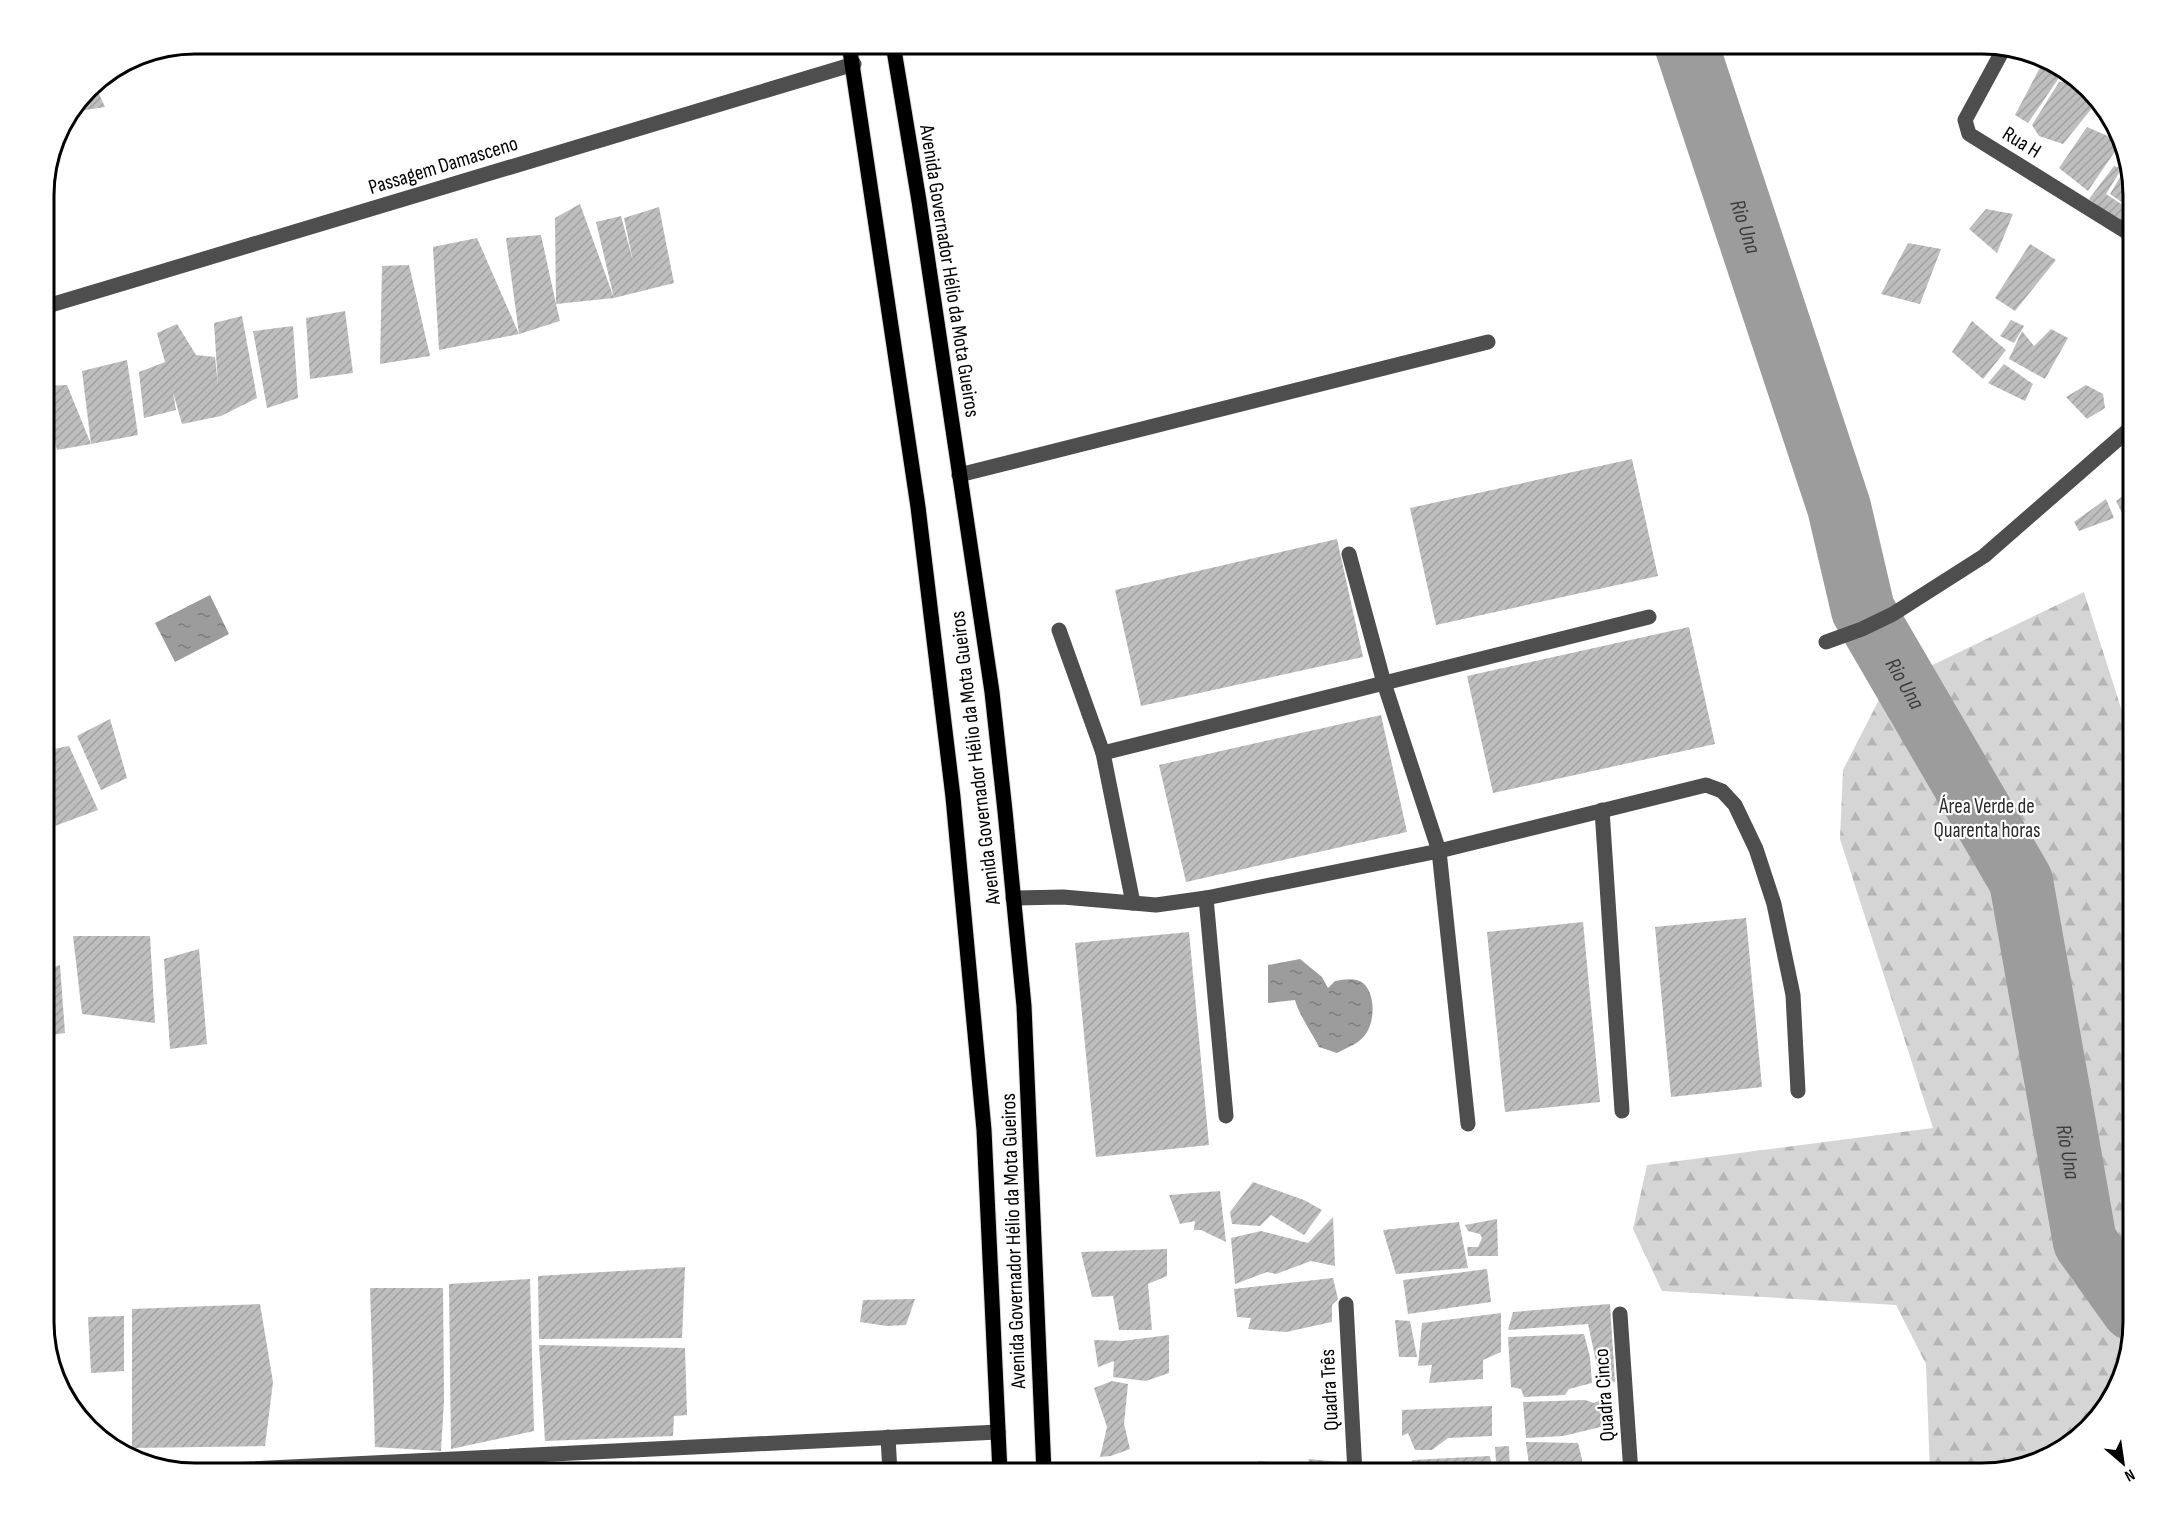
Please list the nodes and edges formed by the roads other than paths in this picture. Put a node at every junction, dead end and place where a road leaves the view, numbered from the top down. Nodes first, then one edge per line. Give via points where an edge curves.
1 (852, 54) edge
2 (895, 54) edge
3 (2000, 55) edge
4 (854, 64) junction
5 (2123, 230) edge
6 (54, 304) edge
7 (1488, 342) dead end
8 (2123, 435) edge
9 (959, 475) junction
10 (1349, 554) dead end
11 (1649, 617) dead end
12 (1059, 630) dead end
13 (1826, 642) dead end
14 (1384, 683) junction
15 (1103, 753) junction
16 (1602, 810) junction
17 (1439, 851) junction
18 (1013, 898) junction
19 (1206, 898) junction
20 (1133, 903) junction
21 (1798, 1091) dead end
22 (1622, 1111) dead end
23 (1226, 1116) dead end
24 (1468, 1124) dead end
25 (1346, 1304) dead end
26 (1620, 1314) dead end
27 (998, 1432) junction
28 (888, 1437) junction
29 (370, 1463) edge
30 (889, 1463) edge
31 (999, 1463) edge
32 (1044, 1463) edge
33 (1354, 1463) edge
34 (1629, 1463) edge

1 - 4 main road, Avenida Governador Hélio da Mota Gueiros
2 - 9 main road, Avenida Governador Hélio da Mota Gueiros
3 - 5 street, Rua H via 1965,120 1969,134
4 - 6 street, Passagem Damasceno
4 - 27 main road, Avenida Governador Hélio da Mota Gueiros via 918,507 953,796 984,1130
7 - 9 street
8 - 13 street via 1984,556 1893,614
9 - 18 main road, Avenida Governador Hélio da Mota Gueiros via 992,692
10 - 14 street
11 - 14 street
12 - 15 street
14 - 15 street
14 - 17 street
15 - 20 street
16 - 17 street
16 - 21 street via 1706,785 1722,791 1735,805 1756,849 1774,904 1792,995
16 - 22 street
17 - 19 street
17 - 24 street
18 - 20 street via 1063,897
18 - 32 main road, Avenida Governador Hélio da Mota Gueiros via 1024,1006
19 - 20 street via 1156,905
19 - 23 street
25 - 33 street, Quadra Três
26 - 34 street, Quadra Cinco
27 - 28 street
27 - 31 main road, Avenida Governador Hélio da Mota Gueiros
28 - 29 street
28 - 30 street

